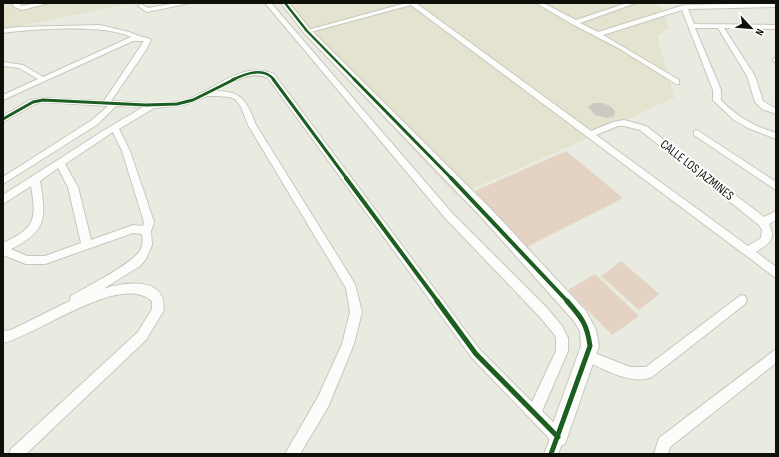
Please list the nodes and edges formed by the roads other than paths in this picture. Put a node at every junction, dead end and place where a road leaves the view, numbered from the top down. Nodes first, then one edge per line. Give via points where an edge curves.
1 (15, 3) edge
2 (46, 3) edge
3 (187, 3) edge
4 (268, 3) edge
5 (285, 3) edge
6 (413, 3) edge
7 (539, 3) edge
8 (557, 3) edge
9 (633, 3) edge
10 (671, 3) edge
11 (699, 5) edge
12 (776, 5) edge
13 (141, 6) dead end
14 (545, 7) junction
15 (684, 7) junction
16 (574, 23) junction
17 (691, 26) junction
18 (776, 26) edge
19 (720, 27) junction
20 (3, 31) edge
21 (307, 31) junction
22 (596, 35) junction
23 (137, 38) junction
24 (3, 64) edge
25 (42, 79) junction
26 (676, 82) dead end
27 (205, 95) junction
28 (3, 98) edge
29 (110, 103) junction
30 (153, 105) junction
31 (776, 112) edge
32 (3, 118) edge
33 (115, 128) junction
34 (697, 133) dead end
35 (590, 135) junction
36 (776, 136) edge
37 (60, 163) junction
38 (34, 180) junction
39 (3, 181) edge
40 (776, 187) edge
41 (3, 200) edge
42 (776, 215) edge
43 (763, 222) junction
44 (146, 231) junction
45 (87, 245) junction
46 (3, 249) edge
47 (748, 252) junction
48 (776, 273) edge
49 (741, 300) dead end
50 (66, 308) junction
51 (3, 338) edge
52 (776, 354) edge
53 (587, 356) junction
54 (534, 412) junction
55 (558, 437) junction
56 (16, 454) edge
57 (292, 454) edge
58 (551, 454) edge
59 (661, 454) edge

1 - 2 street via 20,8
3 - 13 street via 147,10
4 - 54 street via 449,216 558,330 562,338 562,351
5 - 21 street
6 - 21 street
6 - 35 street
7 - 14 street
8 - 14 street
9 - 16 street
10 - 15 street
11 - 12 street
11 - 15 street
14 - 16 street
15 - 17 street
15 - 22 street
16 - 22 street
17 - 19 street
17 - 36 street via 717,90 717,100 731,116 752,128
18 - 19 street
19 - 31 street via 751,76 759,102
20 - 23 street via 100,27
21 - 53 street via 487,214 580,316 588,330 590,346
22 - 26 street
23 - 25 street
23 - 29 street via 148,40
24 - 25 street via 21,66
25 - 28 street
27 - 30 street via 184,103
27 - 54 street via 224,83 246,75 261,72 271,76 476,354
27 - 57 street via 226,93 236,96 244,104 252,125 351,287 356,312 348,344 323,402
29 - 30 street
29 - 32 street via 43,100 33,102
29 - 39 street via 95,122
30 - 33 street
33 - 37 street
33 - 44 street via 126,151 149,222
34 - 40 street
35 - 43 street, CALLE LOS JAZMINES via 616,124 624,123 643,128
35 - 47 street
37 - 38 street
37 - 45 street via 73,187
38 - 41 street
38 - 46 street via 39,222 34,230
42 - 43 street
43 - 47 street via 767,230 766,240
44 - 45 street via 133,229
44 - 50 street via 148,238 144,256 81,295
45 - 46 street via 45,260 26,260
47 - 48 street
49 - 53 street via 648,373 630,373
50 - 51 street
50 - 56 street via 100,294 126,289 146,290 157,299 158,310 142,336
52 - 59 street via 664,444
53 - 55 street
54 - 55 street
55 - 58 street

